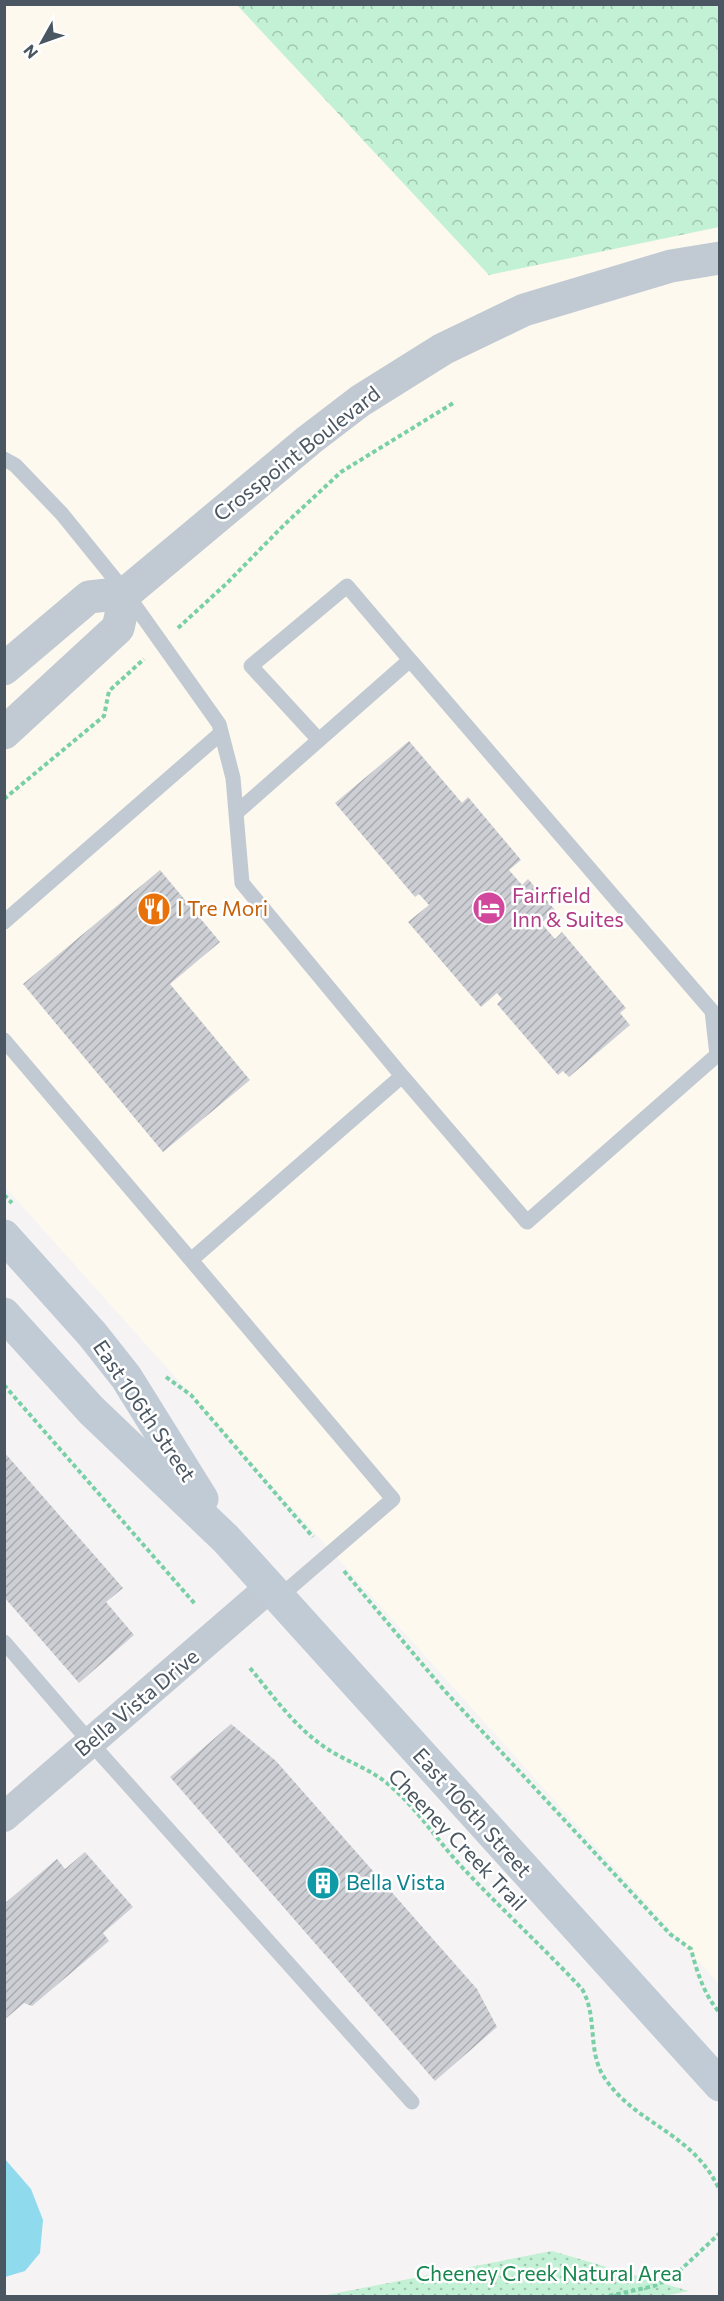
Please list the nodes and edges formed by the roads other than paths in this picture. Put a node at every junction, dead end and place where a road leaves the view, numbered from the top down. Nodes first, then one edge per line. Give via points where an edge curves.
1 (720, 258) edge
2 (4, 459) edge
3 (126, 593) junction
4 (410, 660) junction
5 (4, 669) edge
6 (4, 733) edge
7 (221, 733) junction
8 (319, 740) junction
9 (236, 813) junction
10 (4, 922) edge
11 (4, 1040) edge
12 (402, 1076) junction
13 (11, 1222) edge
14 (191, 1260) junction
15 (4, 1314) edge
16 (226, 1539) junction
17 (273, 1593) junction
18 (4, 1642) edge
19 (90, 1742) junction
20 (4, 1817) edge
21 (720, 2085) edge
22 (412, 2102) dead end

1 - 3 street, Crosspoint Boulevard via 671,266 524,310 443,349 360,400
2 - 3 lane via 15,465 62,514
3 - 5 street via 89,597
3 - 6 street via 118,628
3 - 7 lane via 219,723
4 - 8 lane
4 - 8 lane via 347,586 251,666
4 - 12 lane via 712,1011 717,1055 527,1222
7 - 9 lane via 233,778
7 - 10 lane
8 - 9 lane
9 - 12 lane via 242,883
11 - 14 lane
12 - 14 lane
13 - 16 main road, East 106th Street via 126,1377
14 - 17 lane via 393,1499 329,1554
15 - 16 main road, East 106th Street via 91,1410
16 - 17 main road, East 106th Street
17 - 19 street, Bella Vista Drive via 219,1633
17 - 21 main road, East 106th Street
18 - 19 lane
19 - 20 street, Bella Vista Drive
19 - 22 lane

